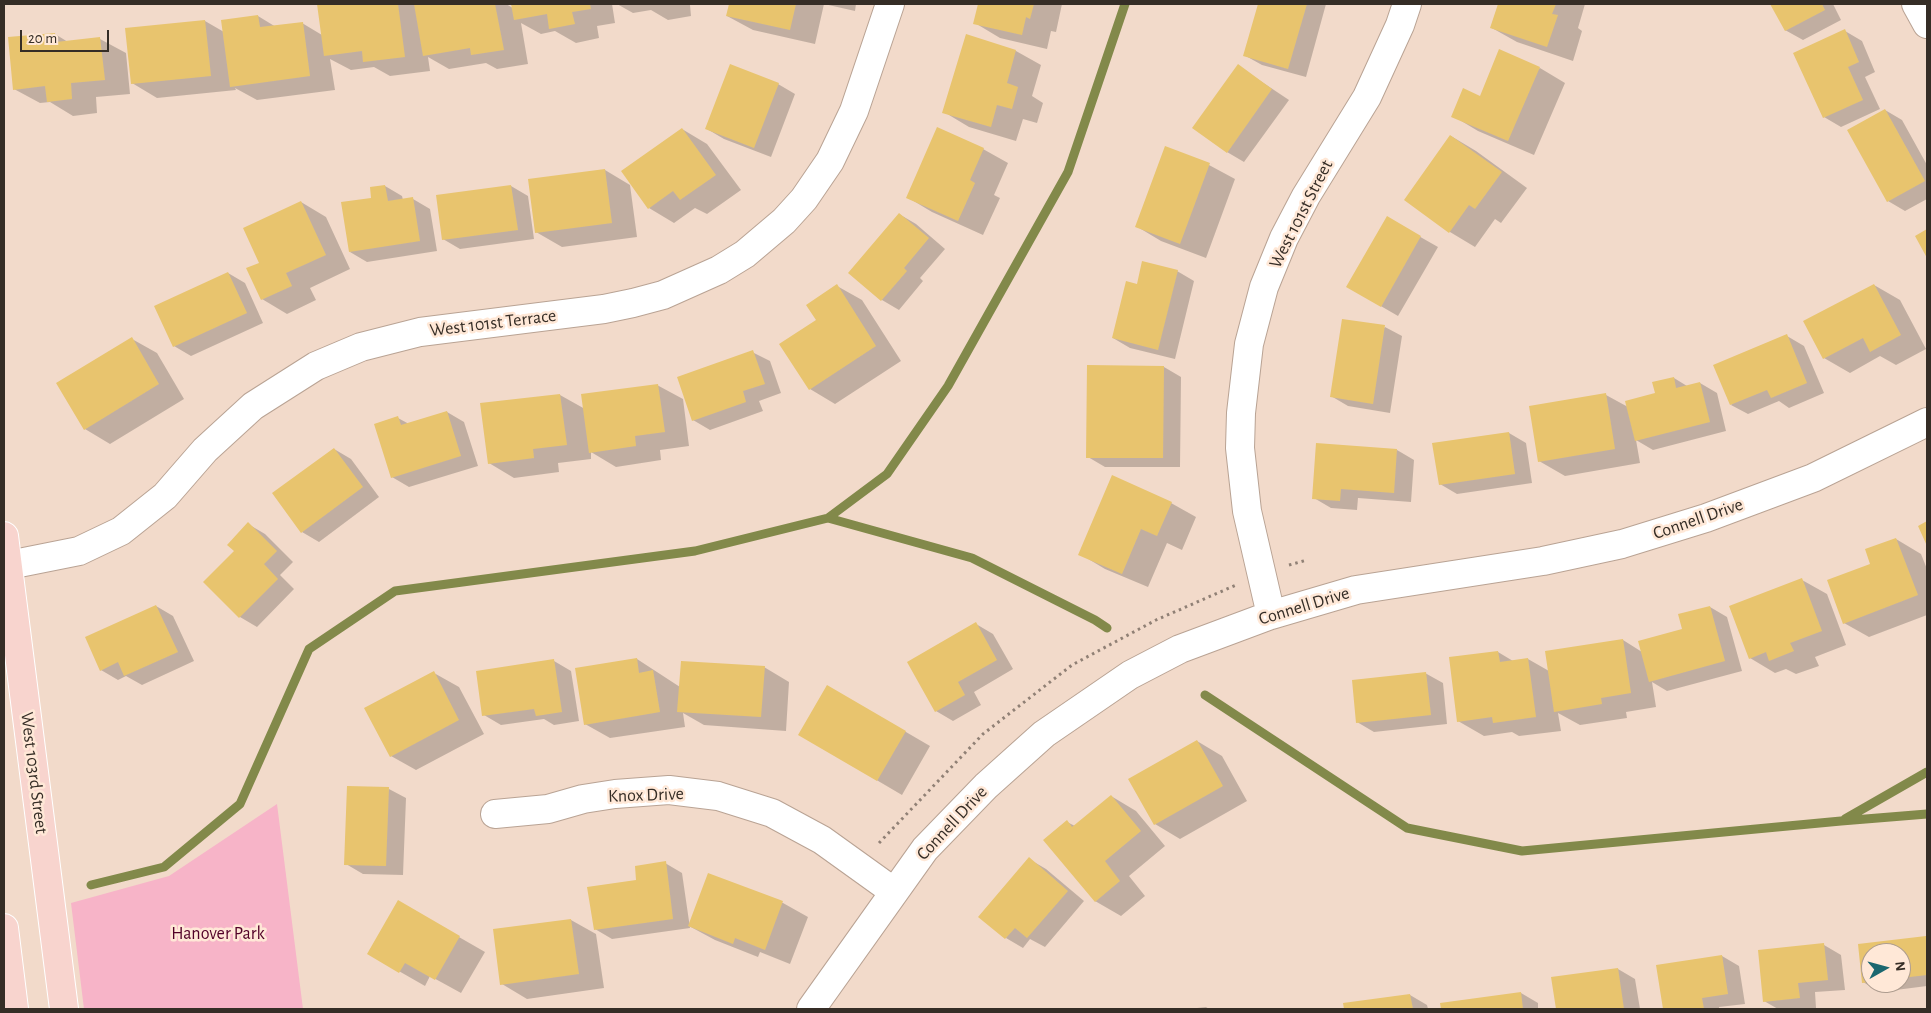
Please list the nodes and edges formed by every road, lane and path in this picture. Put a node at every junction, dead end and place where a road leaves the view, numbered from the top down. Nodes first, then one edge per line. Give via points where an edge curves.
1 (890, 4) edge
2 (1407, 4) edge
3 (1916, 4) edge
4 (1927, 24) edge
5 (1927, 422) edge
6 (4, 536) edge
7 (6, 566) edge
8 (1271, 615) junction
9 (494, 814) dead end
10 (893, 892) junction
11 (4, 928) edge
12 (14, 1009) edge
13 (64, 1009) edge
14 (811, 1009) edge

1 - 7 street, West 101st Terrace via 854,112 830,161 784,221 745,254 719,270 633,303 420,332 352,351 316,366 253,406 205,450 165,496 121,531 79,551
2 - 8 street, West 101st Street via 1367,97 1284,238 1264,286 1249,344 1240,448 1247,511
3 - 4 street
5 - 8 street, Connell Drive via 1813,478 1706,518 1622,544 1356,590
6 - 7 main road, West 103rd Street
7 - 13 main road, West 103rd Street
8 - 10 street, Connell Drive via 1180,649 1130,675 1044,734 938,835
9 - 10 street, Knox Drive via 548,809 615,794 669,790 718,796 772,813 822,840
10 - 14 street, Connell Drive
11 - 12 main road

